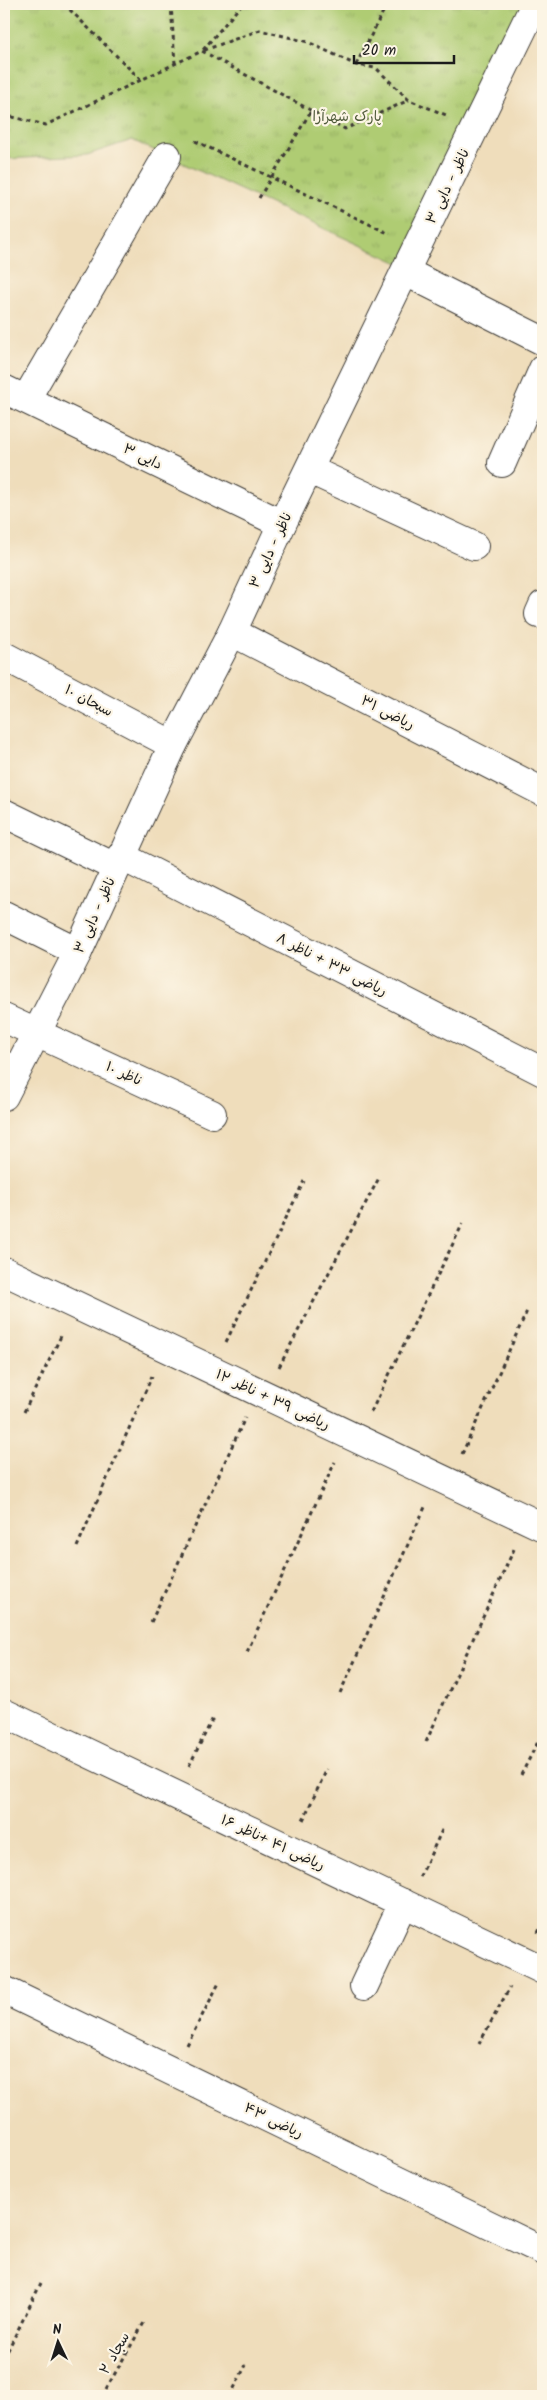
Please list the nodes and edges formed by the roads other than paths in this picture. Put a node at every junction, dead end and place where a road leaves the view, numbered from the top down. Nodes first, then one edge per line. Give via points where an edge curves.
1 (535, 4) edge
2 (166, 156) dead end
3 (406, 272) junction
4 (543, 341) edge
5 (543, 369) edge
6 (15, 394) edge
7 (502, 463) dead end
8 (310, 470) junction
9 (282, 524) junction
10 (474, 546) dead end
11 (232, 632) junction
12 (4, 656) edge
13 (173, 745) junction
14 (543, 792) edge
15 (4, 814) edge
16 (118, 861) junction
17 (4, 915) edge
18 (78, 952) junction
19 (4, 1018) edge
20 (36, 1032) junction
21 (543, 1072) edge
22 (4, 1096) edge
23 (212, 1114) dead end
24 (4, 1271) edge
25 (535, 1523) edge
26 (4, 1713) edge
27 (405, 1904) junction
28 (533, 1965) edge
29 (364, 1986) dead end
30 (4, 1990) edge
31 (543, 2251) edge

1 - 3 street, ناظر - دایی ۳
2 - 6 street
3 - 4 street
3 - 8 street, ناظر - دایی ۳
5 - 7 street
6 - 9 street, دایی ۳
8 - 9 street, ناظر - دایی ۳
8 - 10 street
9 - 11 street, ناظر - دایی ۳
11 - 13 street, ناظر - دایی ۳
11 - 14 street, ریاضی ۳۱
12 - 13 street, سبحان ۱۰
13 - 16 street, ناظر - دایی ۳
15 - 16 street
16 - 18 street, ناظر - دایی ۳
16 - 21 street, ریاضی ۳۳ + ناظر ۸
17 - 18 street
18 - 20 street, ناظر - دایی ۳
19 - 20 street, ناظر ۱۰
20 - 22 street, ناظر - دایی ۳
20 - 23 street, ناظر ۱۰
24 - 25 street, ریاضی ۳۹ + ناظر ۱۲
26 - 27 street, ریاضی ۴۱ +ناظر ۱۶
27 - 28 street, ریاضی ۴۱ +ناظر ۱۶
27 - 29 street
30 - 31 street, ریاضی ۴۳

